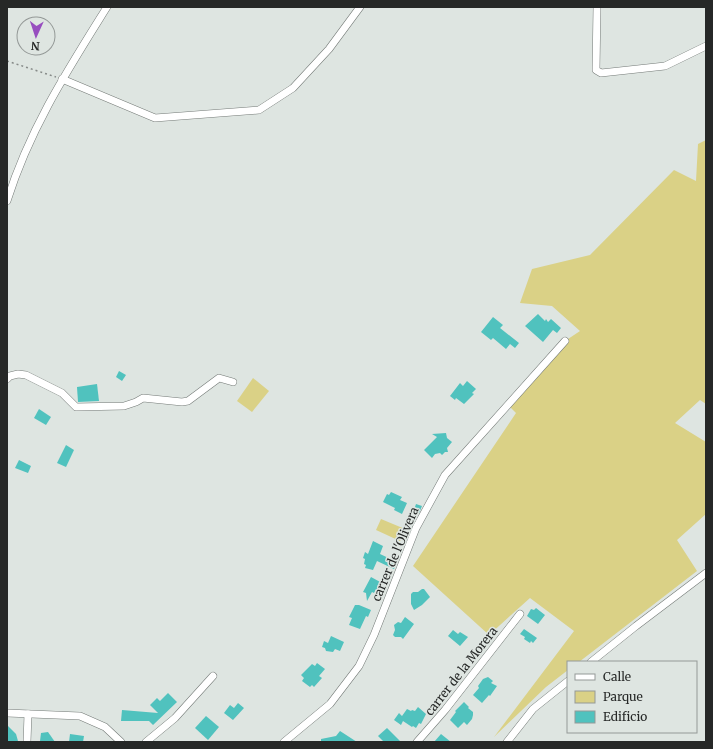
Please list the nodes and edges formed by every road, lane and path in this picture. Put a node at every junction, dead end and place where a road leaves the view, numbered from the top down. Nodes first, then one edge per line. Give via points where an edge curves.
1 (107, 7) edge
2 (360, 7) edge
3 (596, 7) edge
4 (706, 46) edge
5 (7, 61) edge
6 (62, 79) junction
7 (7, 201) edge
8 (565, 341) dead end
9 (7, 379) edge
10 (233, 382) dead end
11 (706, 573) edge
12 (520, 614) dead end
13 (592, 661) edge
14 (213, 676) dead end
15 (567, 682) edge
16 (7, 713) edge
17 (28, 714) junction
18 (27, 742) edge
19 (121, 742) edge
20 (146, 742) edge
21 (284, 742) edge
22 (418, 742) edge
23 (507, 742) edge

1 - 6 street
2 - 6 street via 329,49 293,88 259,110 155,118
3 - 4 street via 596,70 602,73 665,66
5 - 6 path
6 - 7 street via 23,157
8 - 21 street, carrer de l'Olivera via 445,475 416,528 374,635 359,666 330,704
9 - 10 street via 18,374 26,376 62,392 76,408 124,406 143,398 182,402 188,401 219,378
11 - 13 street
12 - 22 street, carrer de la Morera
14 - 20 street via 175,718
15 - 23 street via 533,709
16 - 17 street
17 - 18 street
17 - 19 street via 80,716 105,727

